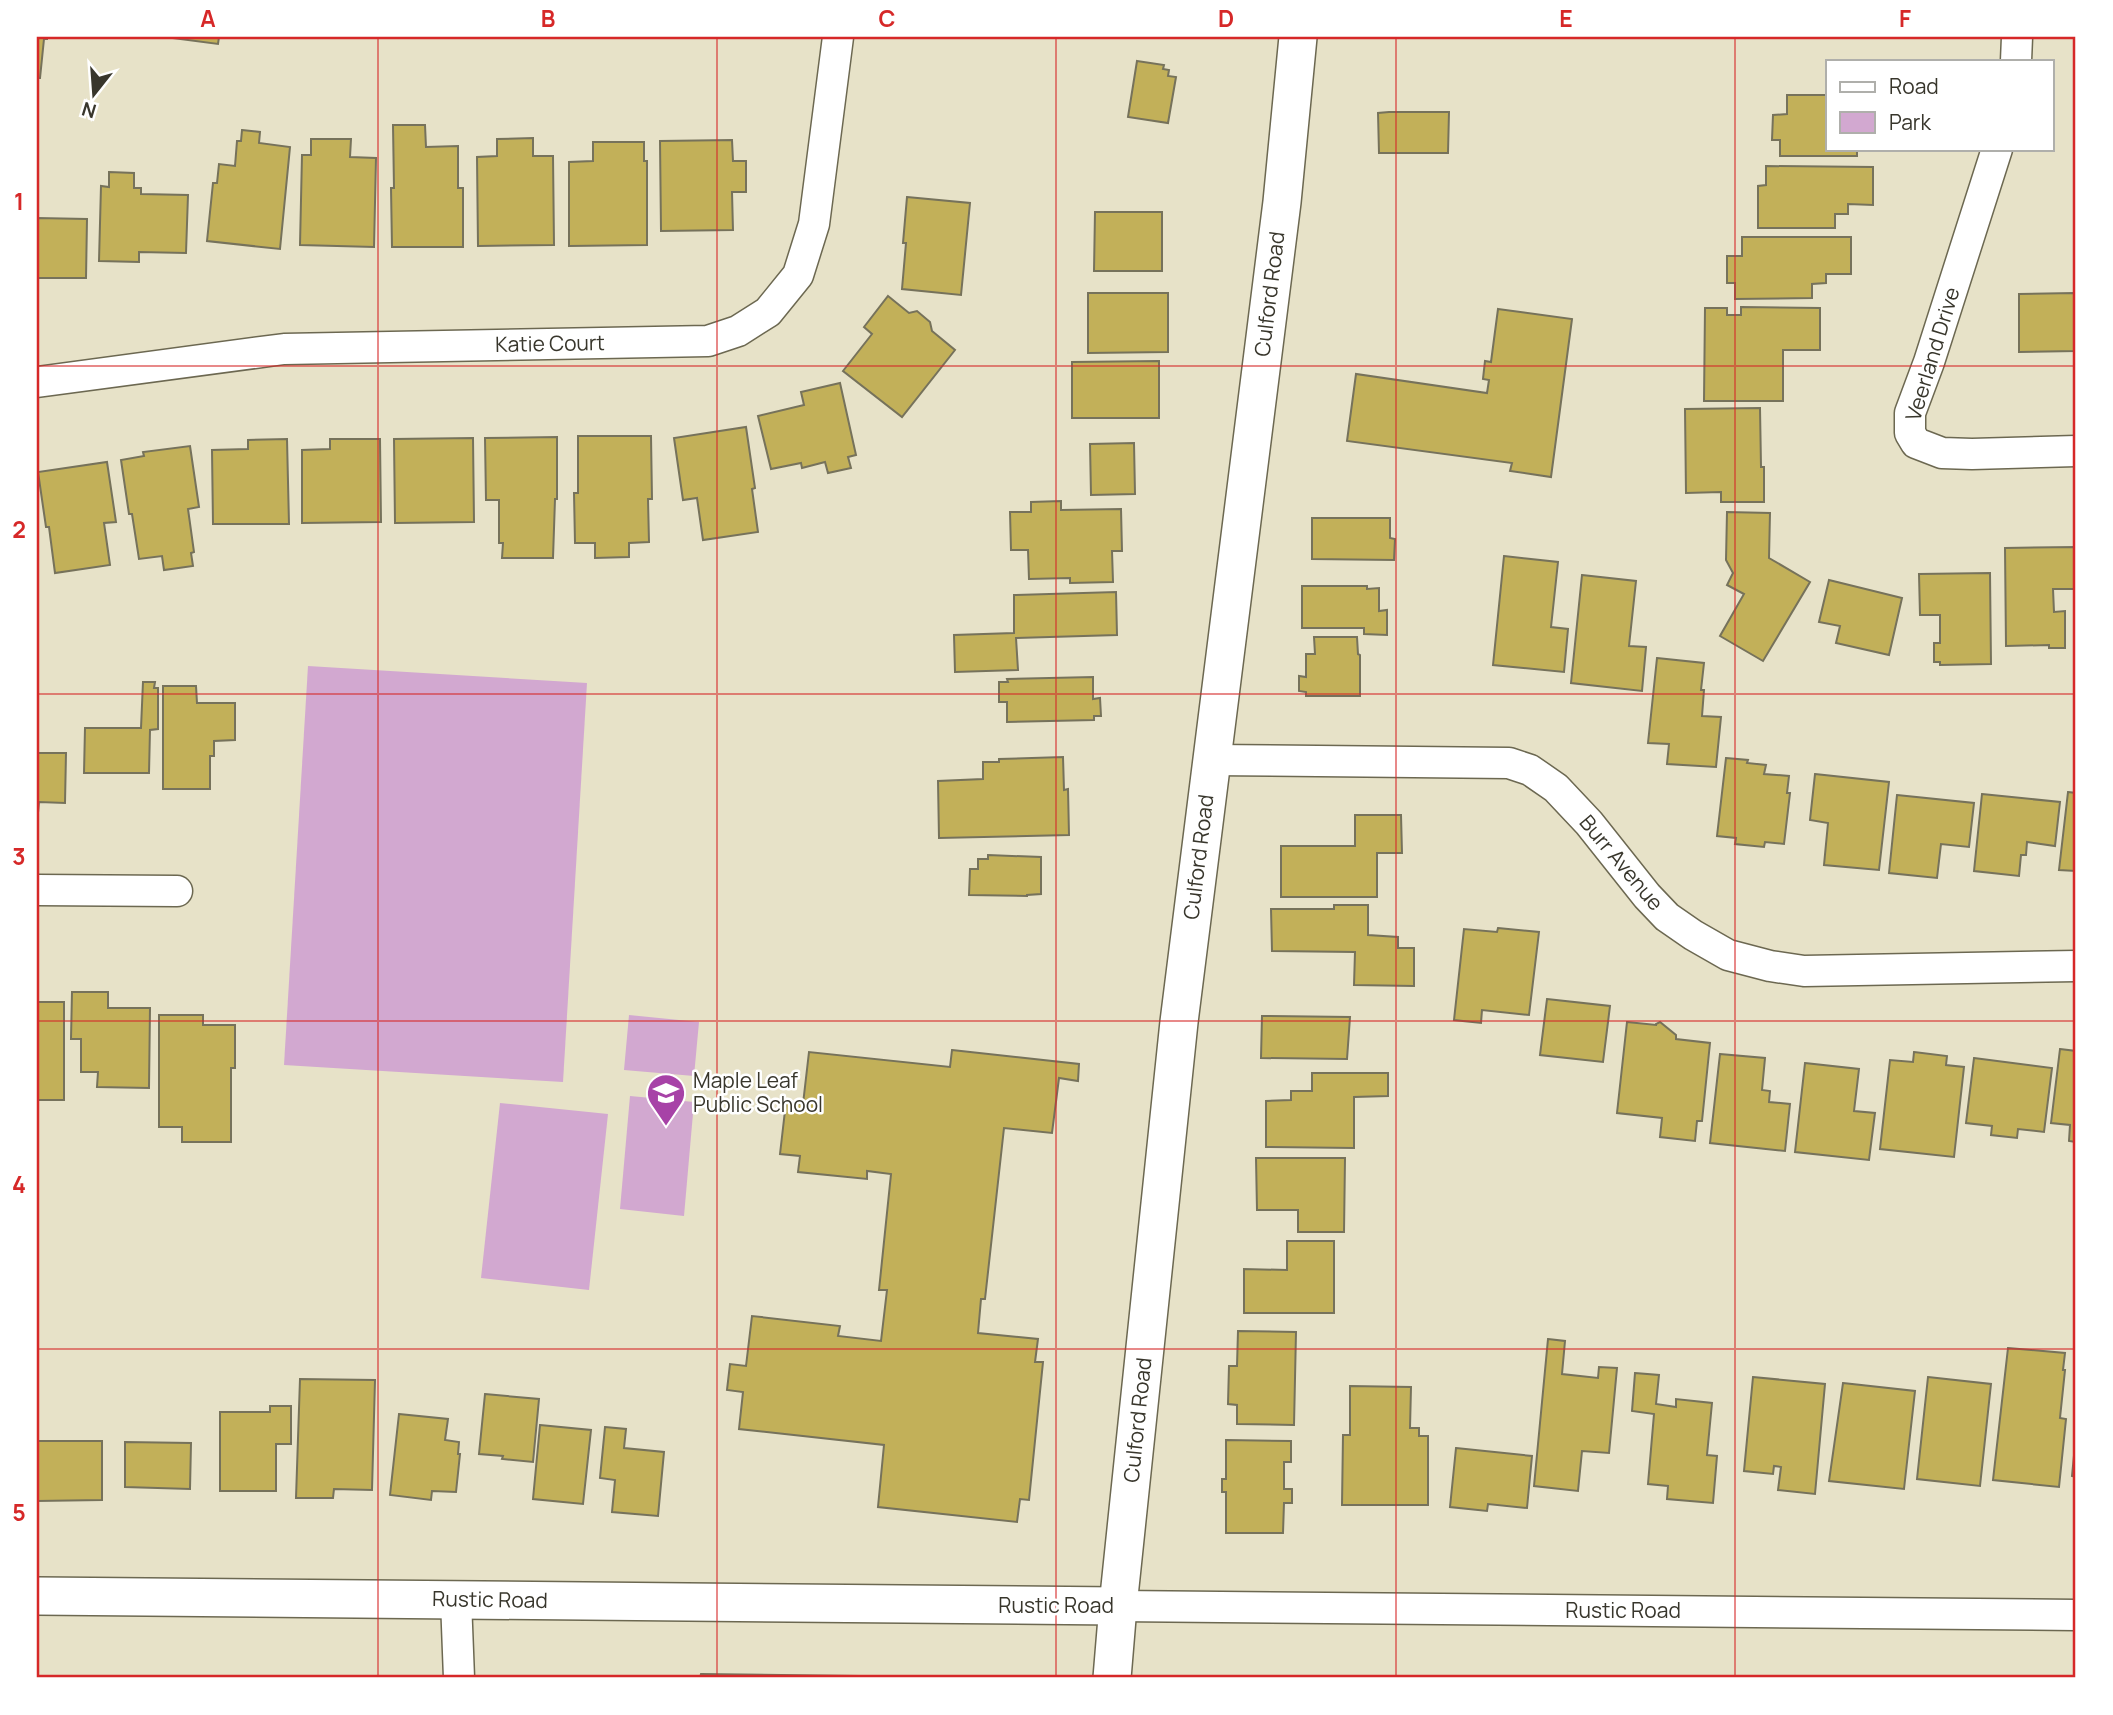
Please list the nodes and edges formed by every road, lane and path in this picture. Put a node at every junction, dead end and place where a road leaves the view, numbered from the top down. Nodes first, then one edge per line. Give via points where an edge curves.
1 (838, 37) edge
2 (1298, 37) edge
3 (2017, 37) edge
4 (2016, 60) edge
5 (1997, 150) edge
6 (37, 382) edge
7 (2076, 451) edge
8 (1211, 760) junction
9 (37, 890) edge
10 (177, 891) dead end
11 (2076, 966) edge
12 (37, 1597) edge
13 (456, 1600) junction
14 (1118, 1606) junction
15 (2076, 1615) edge
16 (459, 1678) edge
17 (1112, 1678) edge

1 - 6 street, Katie Court via 814,224 798,275 768,312 738,331 708,341 284,349
2 - 8 street, Culford Road via 1282,201
3 - 4 street
5 - 7 street, Veerland Drive via 1910,413 1910,433 1916,443 1942,453
8 - 11 street, Burr Avenue via 1509,763 1530,770 1556,788 1589,823 1667,917 1728,955 1770,966 1804,971
8 - 14 street, Culford Road
9 - 10 street
12 - 13 street, Rustic Road
13 - 14 street, Rustic Road
13 - 16 street
14 - 15 street, Rustic Road
14 - 17 street, Culford Road

